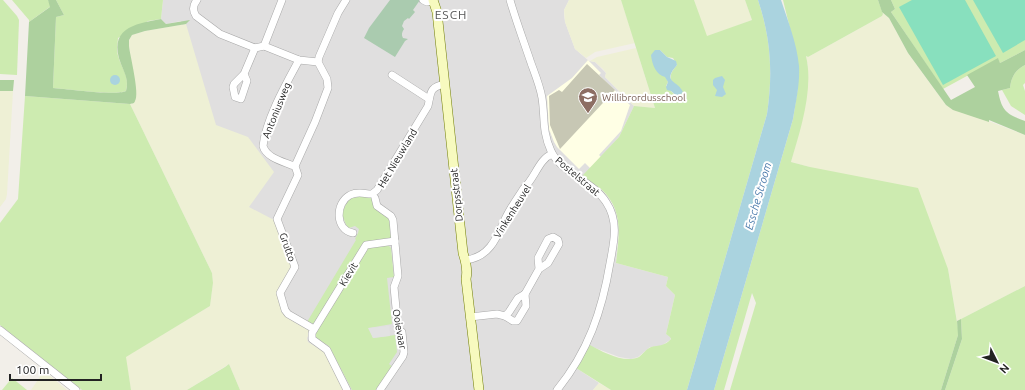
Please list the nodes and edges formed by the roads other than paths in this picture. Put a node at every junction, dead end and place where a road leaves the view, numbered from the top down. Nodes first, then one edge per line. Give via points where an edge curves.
1 (197, 0) edge
2 (282, 0) edge
3 (346, 0) edge
4 (423, 0) edge
5 (433, 0) edge
6 (510, 0) edge
7 (264, 46) junction
8 (255, 48) junction
9 (299, 60) junction
10 (318, 62) junction
11 (244, 74) dead end
12 (392, 75) dead end
13 (445, 84) junction
14 (429, 99) junction
15 (552, 154) junction
16 (295, 166) junction
17 (375, 198) dead end
18 (353, 233) dead end
19 (395, 241) junction
20 (466, 260) junction
21 (539, 269) dead end
22 (525, 294) junction
23 (505, 316) junction
24 (470, 317) junction
25 (314, 329) junction
26 (0, 330) edge
27 (76, 390) edge
28 (347, 390) edge
29 (380, 390) edge
30 (479, 390) edge
31 (557, 390) edge

1 - 8 street via 193,7 196,16 220,34
2 - 7 street
3 - 10 street
4 - 5 street
5 - 13 street, Dorpsstraat via 437,12
6 - 15 street, Postelstraat via 542,98 546,140
7 - 8 street
7 - 9 street
8 - 11 street
9 - 10 street
9 - 16 street, Antoniusweg via 277,104 263,146 268,154
10 - 16 street via 327,79 328,88 316,122
12 - 14 street
13 - 14 street, Het Nieuwland via 433,88
13 - 20 street, Dorpsstraat via 463,253
14 - 18 street, Het Nieuwland via 428,106 378,190 372,194 362,192 350,195 341,205 338,216 340,222
15 - 20 street, Vinkenheuvel via 545,159 524,188 490,246 481,255
15 - 31 street, Postelstraat via 598,191 606,201 615,229 607,284 599,315 578,362
16 - 25 street, Grutto via 298,175 277,219 295,267 280,293 287,313
17 - 19 street, Ooievaar via 377,206 393,220
19 - 25 street, Kievit via 369,244 364,248
19 - 29 street, Ooievaar via 398,276 394,287 398,329 402,332 404,352
20 - 24 street, Dorpsstraat
21 - 22 street
22 - 23 street via 518,298
22 - 23 street via 526,306 517,321
23 - 24 street via 497,314
24 - 30 street, Dorpsstraat
25 - 28 street via 312,339 327,350
26 - 27 street

